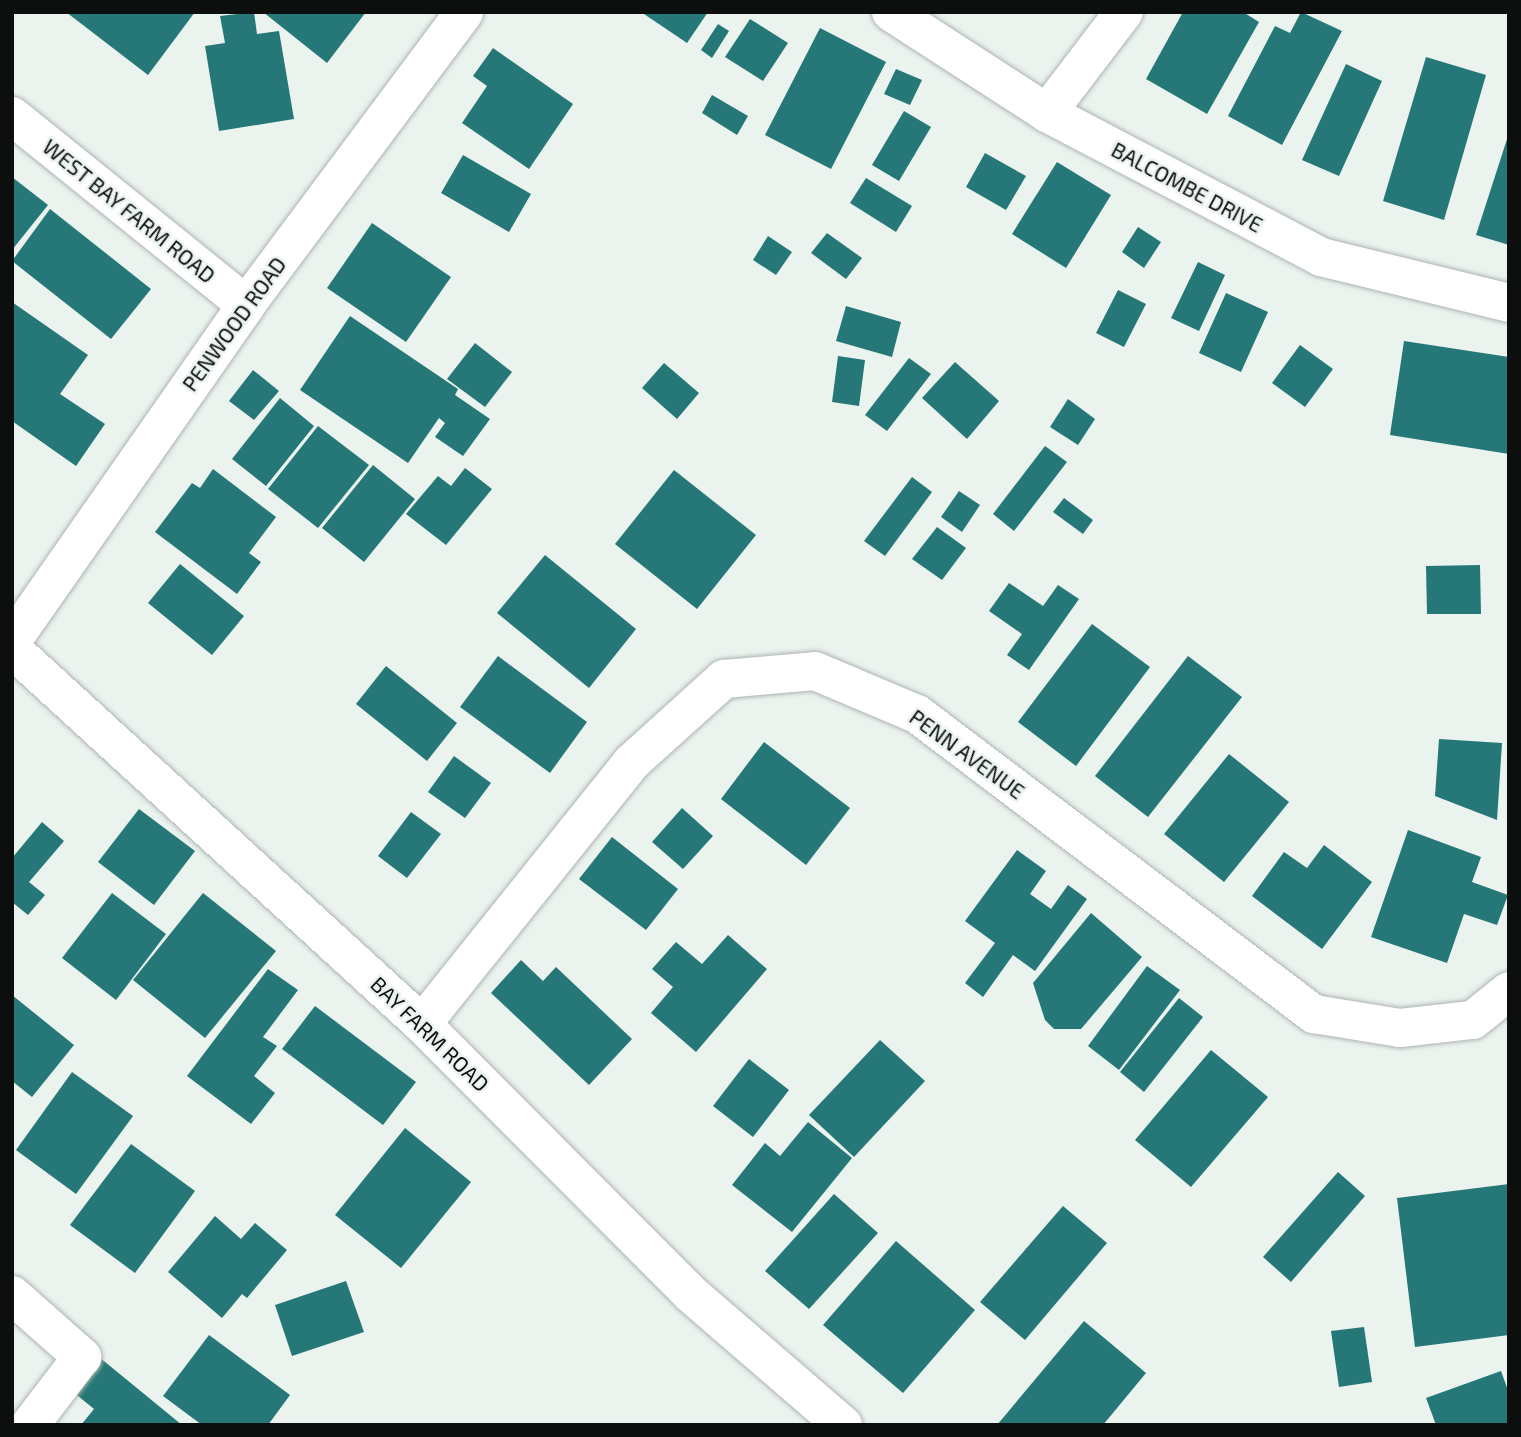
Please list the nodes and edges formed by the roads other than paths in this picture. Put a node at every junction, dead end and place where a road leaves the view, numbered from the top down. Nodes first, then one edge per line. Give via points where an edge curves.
1 (464, 12) edge
2 (891, 12) edge
3 (1124, 12) edge
4 (1047, 113) junction
5 (12, 116) edge
6 (1509, 303) edge
7 (246, 305) junction
8 (12, 641) edge
9 (12, 649) edge
10 (1509, 991) edge
11 (422, 1024) junction
12 (12, 1295) edge
13 (30, 1425) edge
14 (843, 1425) edge

1 - 7 street, PENWOOD ROAD
2 - 4 street, BALCOMBE DRIVE
3 - 4 street
4 - 6 street, BALCOMBE DRIVE via 1321,257
5 - 7 street, WEST BAY FARM ROAD
7 - 8 street, PENWOOD ROAD
9 - 11 street, BAY FARM ROAD
10 - 11 street, PENN AVENUE via 1473,1020 1401,1028 1314,1014 917,715 815,671 724,679 642,752
11 - 14 street, BAY FARM ROAD via 691,1294
12 - 13 street via 82,1357

